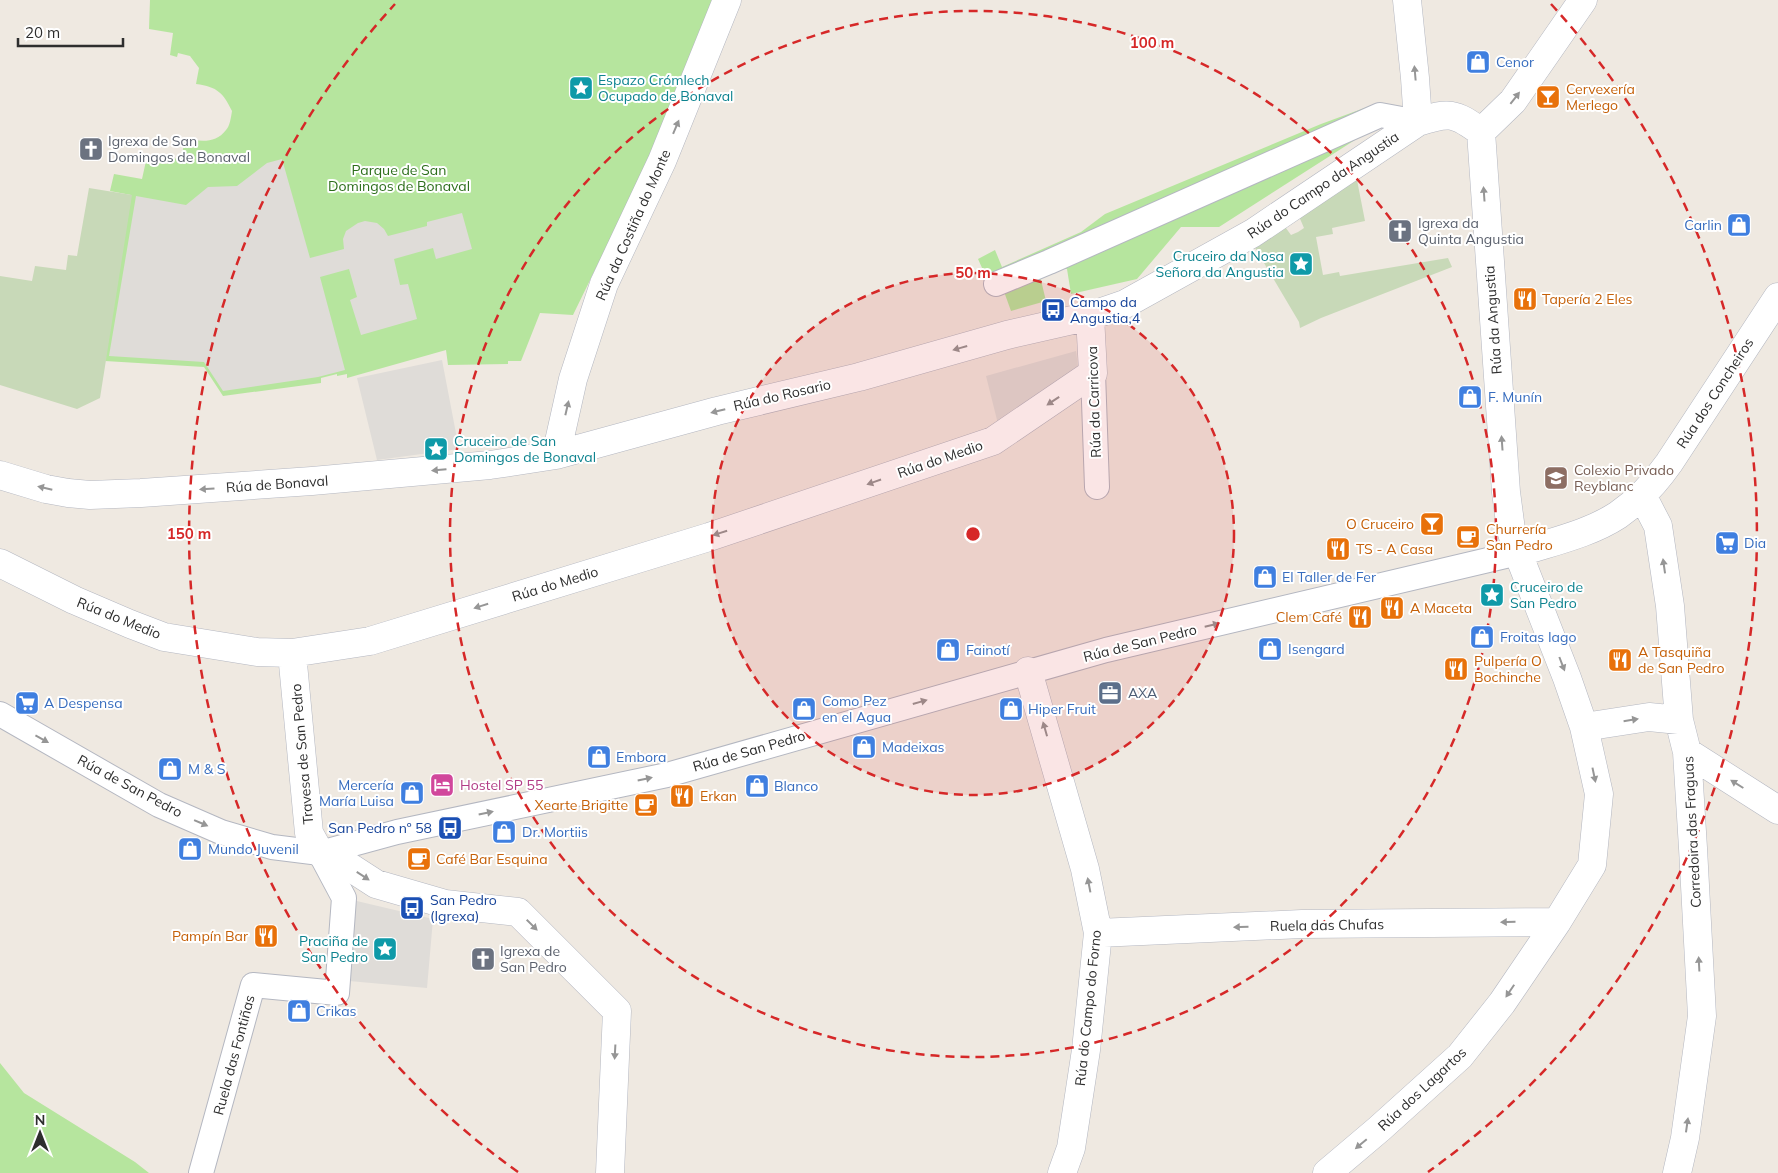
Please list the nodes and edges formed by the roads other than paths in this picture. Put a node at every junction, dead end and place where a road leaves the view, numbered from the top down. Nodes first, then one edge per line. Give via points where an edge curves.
1 (727, 0) edge
2 (1407, 0) edge
3 (1583, 0) edge
4 (1418, 122) junction
5 (1481, 132) junction
6 (996, 284) dead end
7 (1778, 297) edge
8 (1090, 316) junction
9 (1007, 335) joint
10 (1093, 374) junction
11 (556, 455) junction
12 (0, 475) edge
13 (1097, 487) dead end
14 (1642, 495) junction
15 (1518, 554) junction
16 (0, 563) edge
17 (292, 653) junction
18 (1028, 671) junction
19 (0, 714) edge
20 (1679, 720) junction
21 (1584, 727) junction
22 (1687, 752) junction
23 (1778, 810) edge
24 (320, 853) junction
25 (1557, 922) junction
26 (1098, 933) junction
27 (201, 1173) edge
28 (610, 1173) edge
29 (1062, 1173) edge
30 (1327, 1173) edge
31 (1677, 1173) edge

11 -> 1 street, Rúa da Costiña do Monte via 573,379 604,284 662,161
4 -> 2 street
5 -> 3 street via 1513,101
4 - 5 street, Rúa do Campo da Angustia via 1443,114 1465,120
4 - 6 street, Rúa do Campo da Angustia via 1380,115
4 - 8 street, Rúa do Campo da Angustia via 1253,233 1125,304
15 -> 5 street, Rúa da Angustia via 1506,492
7 - 14 street, Rúa dos Concheiros via 1669,464
8 - 9 street, Rúa do Campo da Angustia
8 - 10 street, Rúa da Carricova
9 -> 11 street, Rúa do Rosario via 859,377
10 - 13 street, Rúa da Carricova
10 -> 17 street, Rúa do Medio via 993,441 709,537 370,641
11 -> 12 street, Rúa de Bonaval via 490,465 322,481 90,495 46,489
14 - 15 street, Rúa dos Concheiros via 1617,515 1588,530
20 -> 14 street, Corredoira das Fraguas via 1670,606 1658,526
18 -> 15 street, Rúa de San Pedro
15 -> 21 street, Rúa da Angustia
16 - 17 street, Rúa do Medio via 74,600 164,637 258,652
17 - 24 street, Travesa de San Pedro via 309,833
24 -> 18 street, Rúa de San Pedro via 397,832 667,775
26 -> 18 street, Rúa do Campo do Forno via 1085,869
19 -> 24 street, Rúa de San Pedro via 159,805 221,832 272,847
21 -> 20 street via 1649,717
20 - 22 street, Corredoira das Fraguas
21 -> 25 street, Rúa dos Lagartos via 1598,794 1592,865
23 -> 22 street
31 -> 22 street, Corredoira das Fraguas via 1702,1016
24 - 27 street, Ruela das Fontiñas via 344,898 337,993 253,985
24 -> 28 street via 342,862 376,884 445,904 518,912 617,1011
25 -> 26 street, Ruela das Chufas via 1302,924
25 -> 30 street, Rúa dos Lagartos via 1502,1003 1460,1056
26 - 29 street, Rúa do Campo do Forno via 1086,1050 1071,1148

